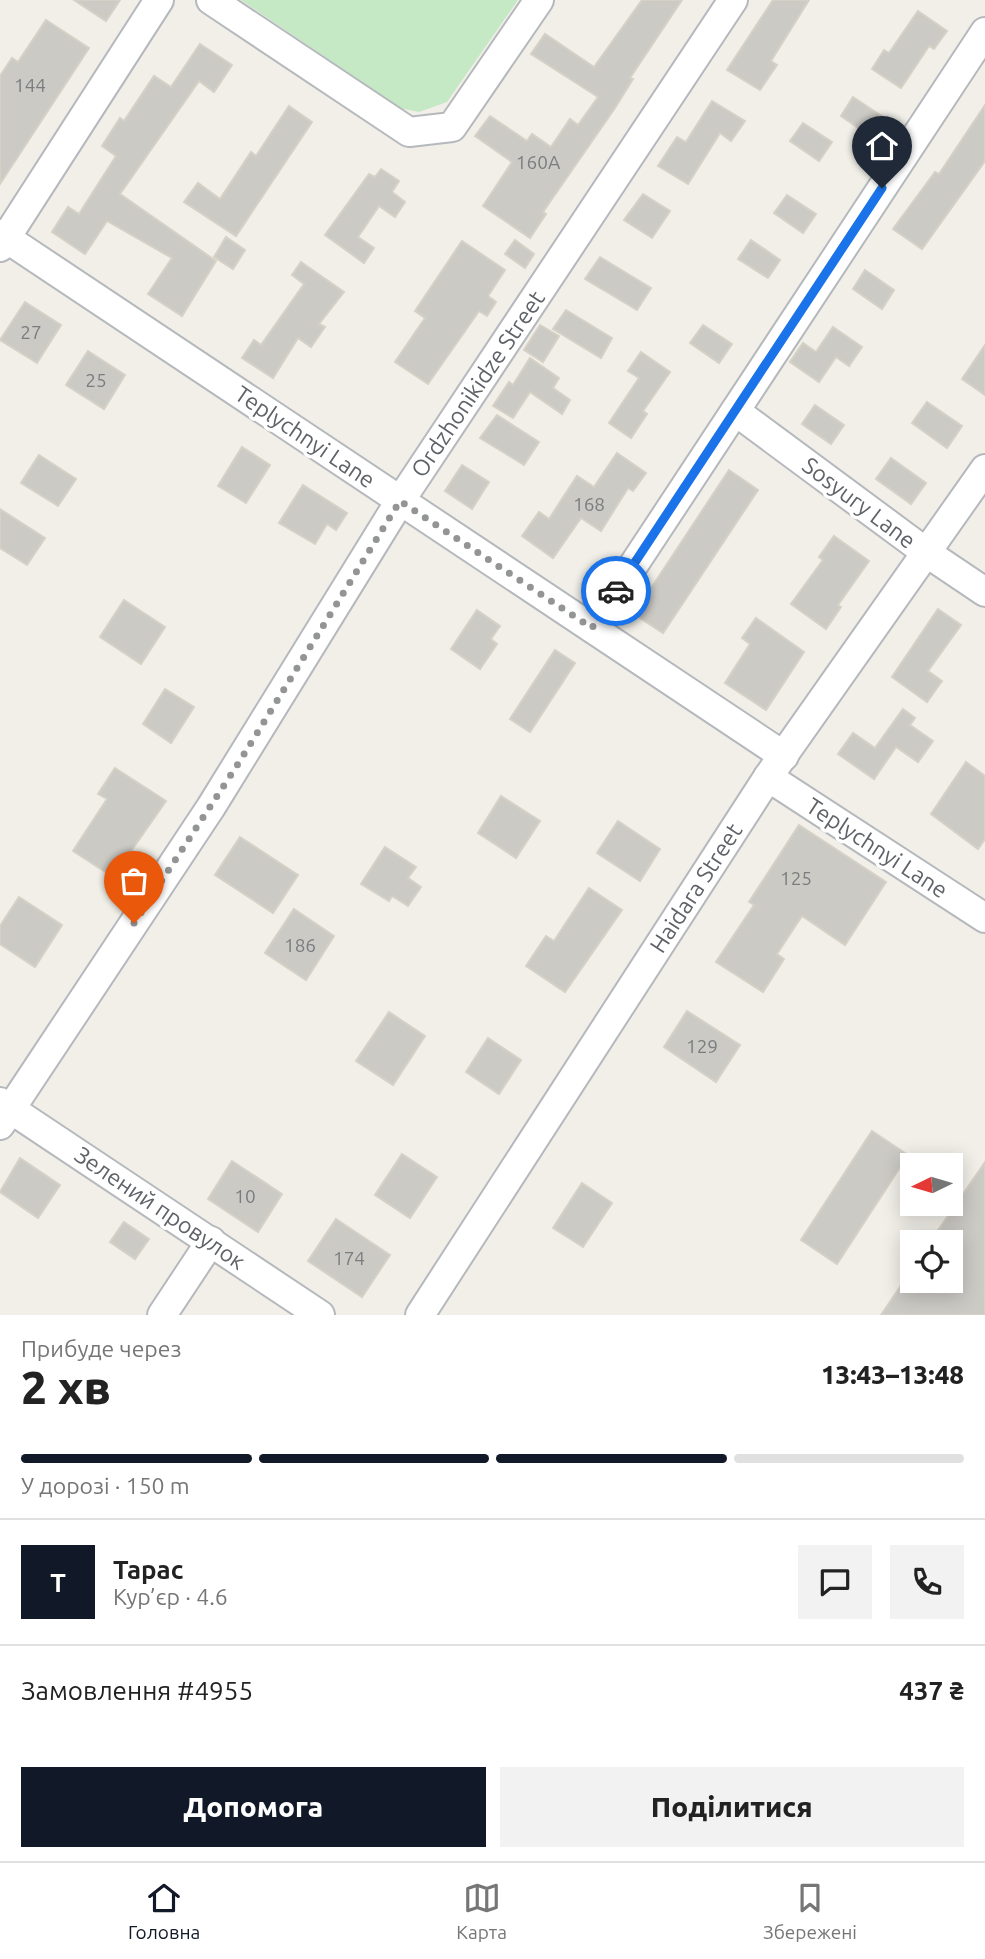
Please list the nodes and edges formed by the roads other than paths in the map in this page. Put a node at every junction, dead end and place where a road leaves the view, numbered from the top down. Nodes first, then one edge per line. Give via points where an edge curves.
1 (159, 0) edge
2 (211, 0) edge
3 (539, 0) edge
4 (733, 0) edge
5 (985, 32) edge
6 (2, 240) edge
7 (735, 411) junction
8 (985, 470) edge
9 (400, 501) junction
10 (927, 553) junction
11 (985, 592) edge
12 (592, 628) junction
13 (776, 767) junction
14 (983, 912) edge
15 (4, 1112) edge
16 (211, 1241) junction
17 (162, 1315) edge
18 (320, 1315) edge
19 (420, 1315) edge

1 - 6 street
2 - 3 street via 409,132 421,132 452,127
4 - 9 street, Ordzhonikidze Street
5 - 7 street
6 - 9 street, Teplychnyi Lane
7 - 10 street, Sosyury Lane
7 - 12 street
8 - 10 street, Haidara Street
9 - 12 street, Teplychnyi Lane
9 - 15 street, Ordzhonikidze Street via 211,807
10 - 11 street, Sosyury Lane
10 - 13 street, Haidara Street
12 - 13 street, Teplychnyi Lane
13 - 14 street, Teplychnyi Lane
13 - 19 street, Haidara Street
15 - 16 street, Зелений провулок
16 - 17 street
16 - 18 street, Зелений провулок

